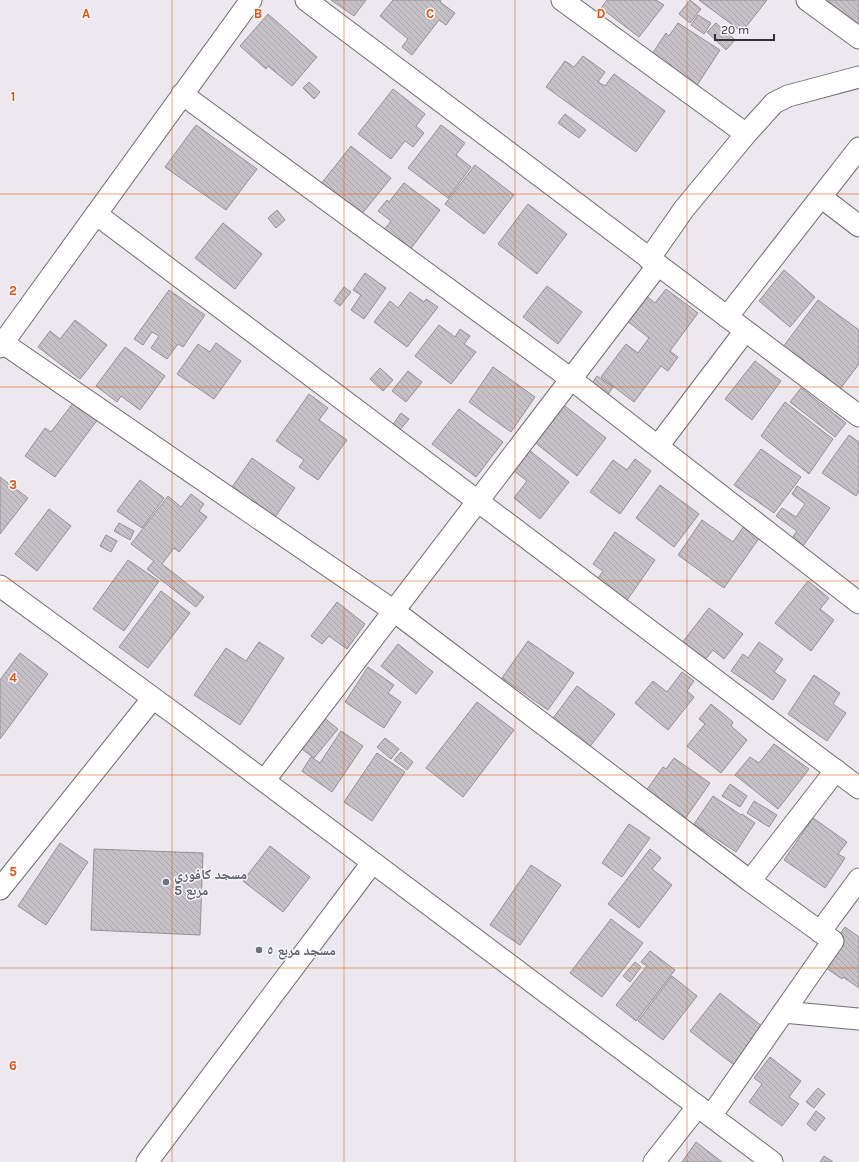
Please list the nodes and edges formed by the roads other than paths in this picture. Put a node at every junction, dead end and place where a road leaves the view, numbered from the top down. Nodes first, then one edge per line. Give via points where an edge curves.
1 (251, 0) edge
2 (306, 0) edge
3 (562, 0) edge
4 (807, 0) edge
5 (859, 38) edge
6 (859, 77) edge
7 (182, 94) junction
8 (746, 134) junction
9 (859, 148) edge
10 (821, 197) junction
11 (96, 214) junction
12 (859, 226) edge
13 (654, 262) junction
14 (727, 317) junction
15 (745, 331) junction
16 (1, 345) edge
17 (571, 379) junction
18 (859, 416) edge
19 (658, 446) junction
20 (477, 501) junction
21 (0, 586) edge
22 (859, 603) edge
23 (394, 611) junction
24 (153, 698) junction
25 (836, 770) junction
26 (264, 781) junction
27 (859, 788) edge
28 (372, 863) junction
29 (859, 879) edge
30 (750, 881) junction
31 (0, 890) edge
32 (820, 932) junction
33 (783, 1012) junction
34 (859, 1019) edge
35 (704, 1111) junction
36 (147, 1162) edge
37 (654, 1162) edge
38 (772, 1162) edge

1 - 7 street
2 - 13 street
3 - 8 street
4 - 5 street
6 - 8 street via 783,97 770,106
7 - 11 street
7 - 17 street
8 - 13 street via 684,209
9 - 10 street
10 - 12 street
10 - 14 street
11 - 16 street
11 - 20 street
13 - 14 street
13 - 17 street
14 - 15 street
15 - 18 street
15 - 19 street
16 - 23 street
17 - 19 street
17 - 20 street
19 - 22 street
20 - 23 street
20 - 25 street
21 - 24 street
23 - 26 street
23 - 30 street
24 - 26 street
24 - 31 street
25 - 27 street
25 - 30 street
26 - 28 street
28 - 35 street
28 - 36 street
29 - 32 street
30 - 32 street
32 - 33 street via 833,941
33 - 34 street
33 - 35 street
35 - 37 street
35 - 38 street

